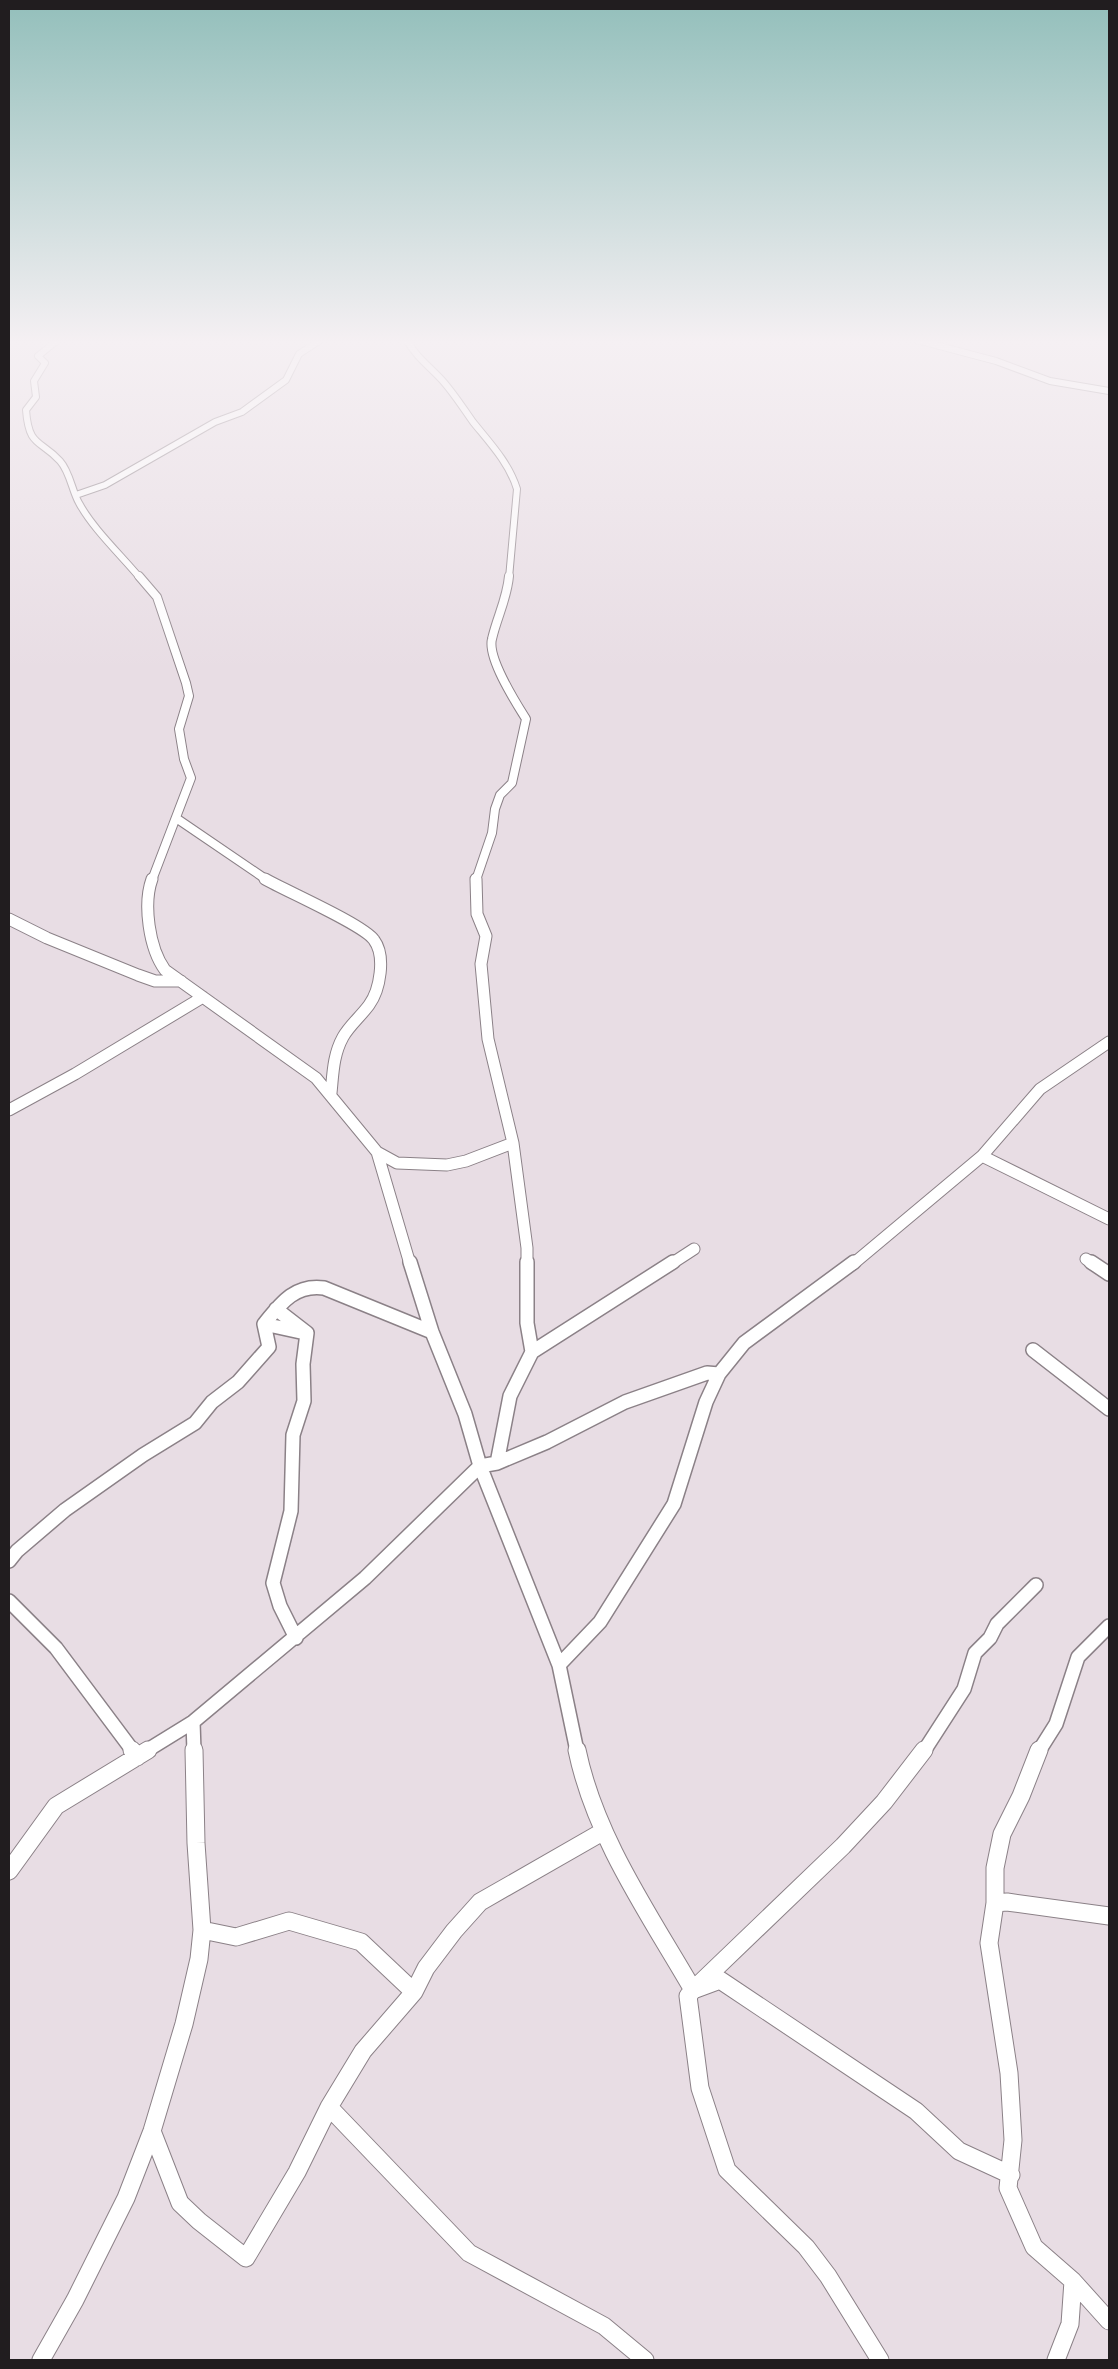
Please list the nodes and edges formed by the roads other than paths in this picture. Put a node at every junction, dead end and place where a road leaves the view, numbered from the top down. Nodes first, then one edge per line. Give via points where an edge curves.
1 (45, 450) edge
2 (169, 450) edge
3 (497, 450) edge
4 (76, 495) junction
5 (176, 818) junction
6 (9, 919) edge
7 (181, 981) junction
8 (203, 998) junction
9 (1109, 1042) edge
10 (331, 1093) junction
11 (9, 1110) edge
12 (513, 1143) junction
13 (377, 1152) junction
14 (982, 1156) junction
15 (1109, 1219) edge
16 (694, 1249) dead end
17 (1086, 1259) dead end
18 (1109, 1274) edge
19 (276, 1309) junction
20 (264, 1324) junction
21 (432, 1332) junction
22 (307, 1333) junction
23 (1033, 1350) dead end
24 (532, 1352) junction
25 (719, 1374) junction
26 (1109, 1409) edge
27 (496, 1463) junction
28 (480, 1466) junction
29 (9, 1561) edge
30 (1036, 1585) dead end
31 (9, 1601) edge
32 (1109, 1626) edge
33 (296, 1638) junction
34 (558, 1665) junction
35 (194, 1722) junction
36 (137, 1756) junction
37 (604, 1831) junction
38 (9, 1871) edge
39 (995, 1903) junction
40 (1109, 1916) edge
41 (202, 1930) junction
42 (693, 1990) junction
43 (414, 1992) junction
44 (329, 2107) junction
45 (152, 2132) junction
46 (1010, 2175) junction
47 (1073, 2281) junction
48 (1109, 2321) edge
49 (41, 2360) edge
50 (645, 2360) edge
51 (880, 2360) edge
52 (1056, 2360) edge

1 - 4 street via 61,462
2 - 4 street via 105,485
3 - 12 street via 512,472 517,489 508,591 491,641 492,651 508,691 526,719 512,783 500,795 494,809 492,833 476,879 474,897 486,936 481,964 488,1039
4 - 5 street via 90,519 157,597 186,683 189,696 179,729 190,778
5 - 7 street via 149,887 147,918 160,963
5 - 10 street via 250,870 354,925 374,940 382,969 371,1003 343,1037 334,1061
6 - 7 street via 138,975 155,980
7 - 8 street
8 - 10 street via 316,1078
8 - 11 street
9 - 14 street via 1040,1089
10 - 13 street
12 - 13 street via 447,1165 397,1163
12 - 24 street via 527,1248 527,1323
13 - 21 street
14 - 15 street
14 - 25 street via 836,1277 744,1343
16 - 24 street
17 - 18 street
19 - 20 street
19 - 21 street via 288,1296 312,1285
19 - 22 street
20 - 22 street
20 - 29 street via 268,1347 238,1382 212,1402 195,1423 65,1510
21 - 28 street via 465,1414
22 - 33 street via 303,1364 304,1401 293,1435 291,1511 273,1583
23 - 26 street
24 - 27 street via 510,1396
25 - 27 street via 707,1373 625,1402 547,1442
25 - 34 street via 706,1402 674,1504 600,1622
27 - 28 street
28 - 33 street via 365,1578
28 - 34 street
30 - 42 street via 997,1624 990,1638 975,1654 964,1689 917,1761 884,1802
31 - 36 street via 56,1648
32 - 39 street via 1078,1657 1056,1724 1039,1750 1002,1834 995,1868
33 - 35 street
34 - 37 street via 580,1764
35 - 36 street
35 - 41 street via 196,1842
36 - 38 street via 56,1806
37 - 42 street
37 - 43 street via 480,1902 426,1968
39 - 40 street
39 - 46 street via 990,1943 1009,2073 1013,2140
41 - 43 street via 236,1937 289,1921 361,1942
41 - 45 street via 200,1959 184,2024
42 - 46 street via 720,1980 916,2111 959,2151
42 - 51 street via 688,1996 700,2088 727,2170 806,2248 828,2276
43 - 44 street via 363,2051
44 - 45 street via 297,2172 246,2258 180,2203
44 - 50 street via 469,2253 604,2326
45 - 49 street via 126,2198
46 - 47 street via 1008,2188 1034,2247
47 - 48 street
47 - 52 street via 1070,2324

